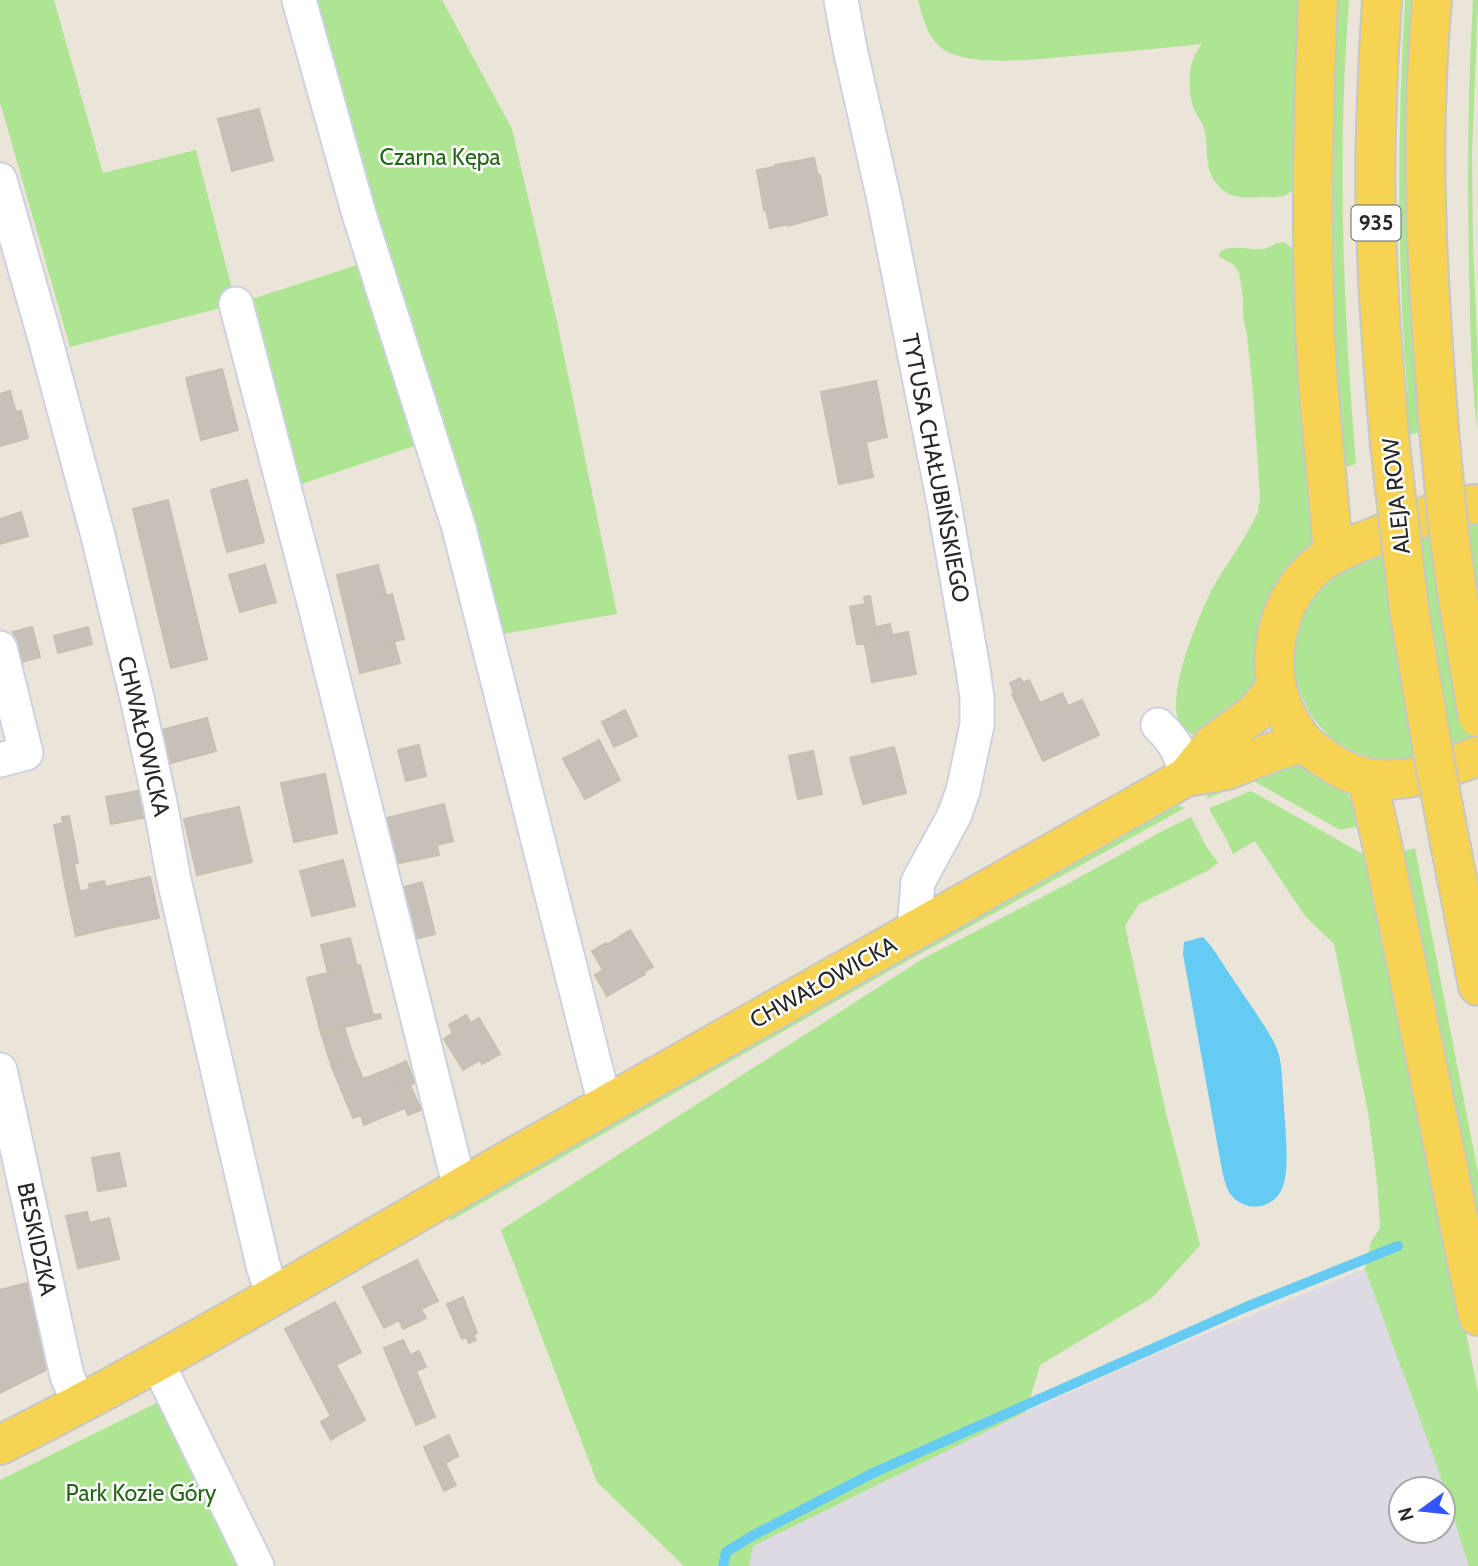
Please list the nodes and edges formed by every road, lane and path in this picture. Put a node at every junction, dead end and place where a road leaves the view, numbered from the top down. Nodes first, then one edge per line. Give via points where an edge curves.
1 (299, 0) edge
2 (841, 0) edge
3 (1318, 0) edge
4 (1382, 0) edge
5 (1432, 0) edge
6 (0, 180) edge
7 (236, 304) dead end
8 (1478, 504) edge
9 (1333, 555) junction
10 (0, 648) edge
11 (1276, 688) junction
12 (1478, 717) edge
13 (1158, 724) dead end
14 (1305, 743) junction
15 (1478, 756) edge
16 (0, 761) edge
17 (1186, 777) junction
18 (1367, 778) junction
19 (914, 930) junction
20 (1478, 986) edge
21 (0, 1070) edge
22 (605, 1105) junction
23 (460, 1188) junction
24 (273, 1296) junction
25 (1478, 1316) edge
26 (158, 1362) junction
27 (80, 1405) junction
28 (0, 1445) edge
29 (257, 1566) edge

1 - 22 street via 359,214 459,528
2 - 19 street, TYTUSA CHAŁUBIŃSKIEGO via 941,489 976,698 977,725 963,791 918,882
3 - 9 main road via 1312,241
4 - 20 main road, ALEJA ROW / 935, bridge via 1376,196 1390,445 1409,609
5 - 12 main road, 935, bridge via 1426,108 1430,303 1448,525
6 - 24 street, CHWAŁOWICKA via 101,549
7 - 23 street
8 - 9 main road via 1440,510
9 - 11 main road via 1299,585 1282,617 1274,653
10 - 16 street via 26,753
11 - 14 main road via 1288,719
11 - 17 main road, CHWAŁOWICKA via 1255,713 1213,744
13 - 17 street via 1174,740
14 - 17 main road, CHWAŁOWICKA via 1227,771
14 - 18 main road via 1339,768
15 - 18 main road via 1423,776
17 - 19 main road, CHWAŁOWICKA
18 - 25 main road
19 - 22 main road, CHWAŁOWICKA
21 - 27 street, BESKIDZKA via 67,1376
22 - 23 main road, CHWAŁOWICKA
23 - 24 main road, CHWAŁOWICKA
24 - 26 main road, CHWAŁOWICKA
26 - 27 main road, CHWAŁOWICKA
26 - 29 street
27 - 28 main road, CHWAŁOWICKA

